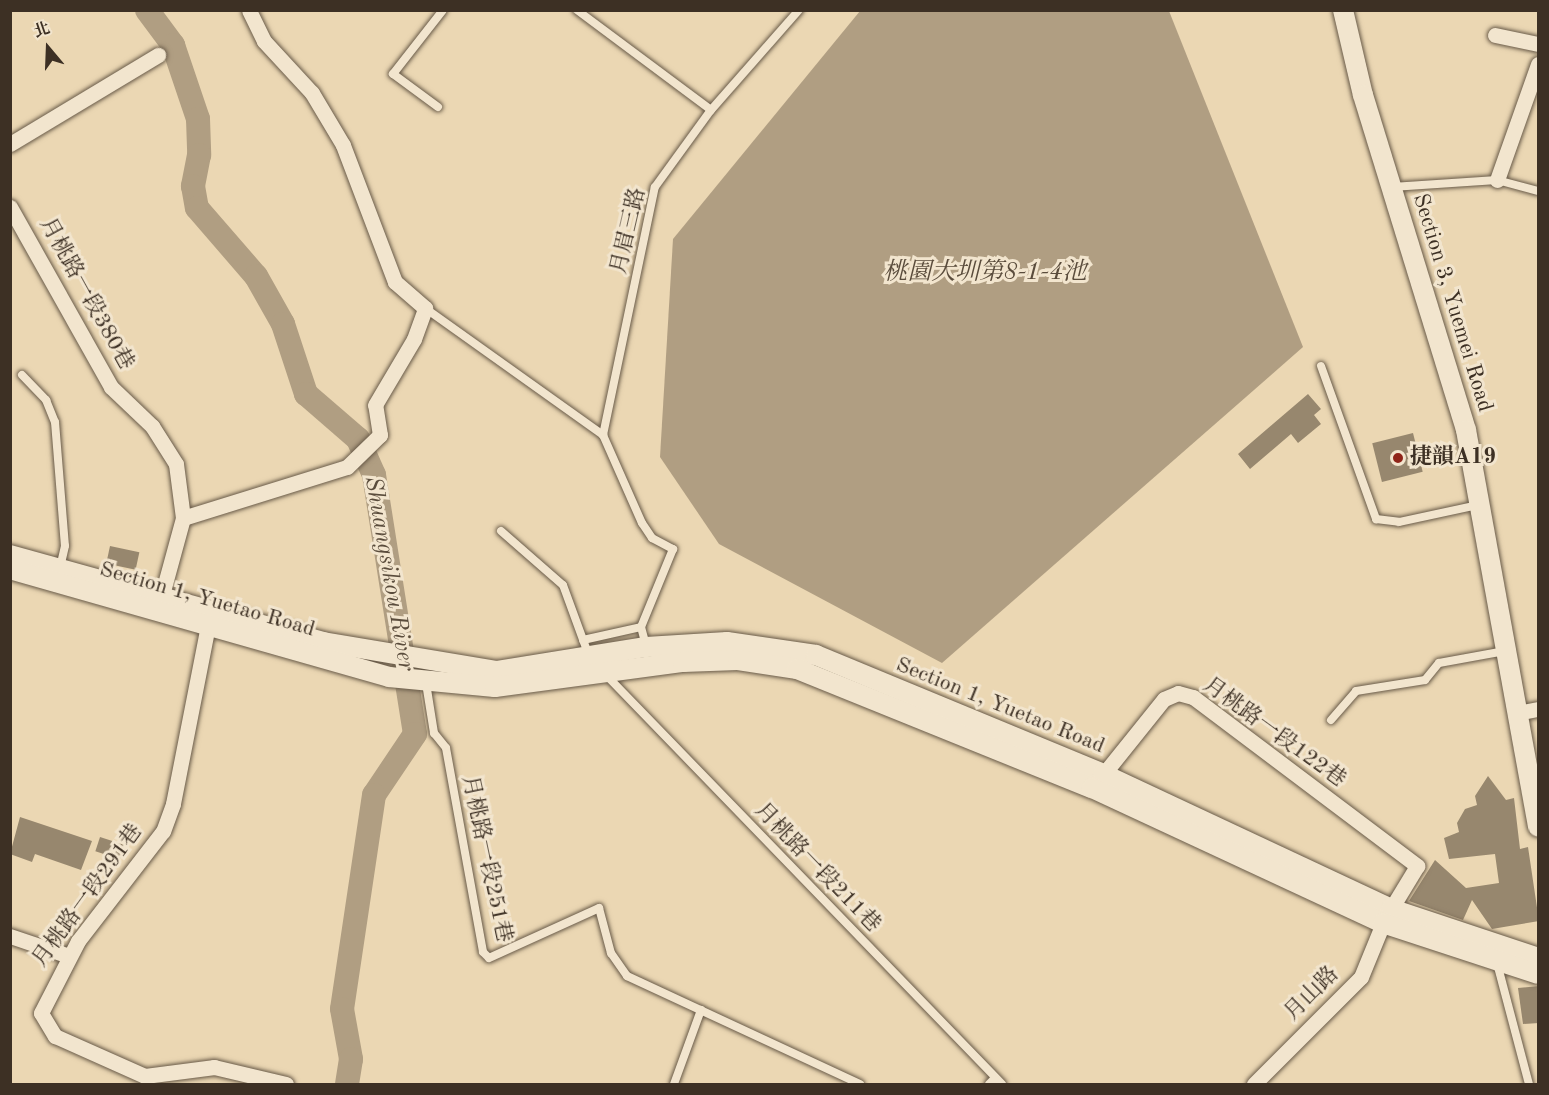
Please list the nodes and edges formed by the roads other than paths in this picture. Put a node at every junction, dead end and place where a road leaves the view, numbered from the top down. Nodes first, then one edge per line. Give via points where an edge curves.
1 (249, 10) edge
2 (443, 10) edge
3 (577, 10) edge
4 (799, 10) edge
5 (1343, 10) edge
6 (1496, 35) dead end
7 (1539, 44) edge
8 (158, 55) dead end
9 (1539, 64) edge
10 (438, 107) dead end
11 (711, 111) junction
12 (10, 144) edge
13 (1497, 180) junction
14 (1392, 187) junction
15 (1539, 191) edge
16 (10, 207) edge
17 (425, 308) junction
18 (1321, 366) dead end
19 (22, 375) dead end
20 (603, 435) junction
21 (1479, 505) junction
22 (183, 518) junction
23 (501, 531) dead end
24 (10, 555) edge
25 (59, 568) junction
26 (10, 569) edge
27 (162, 595) junction
28 (210, 616) junction
29 (641, 627) junction
30 (646, 647) junction
31 (586, 649) junction
32 (1506, 651) junction
33 (420, 674) junction
34 (607, 675) junction
35 (1539, 709) edge
36 (1517, 713) junction
37 (1331, 720) dead end
38 (1098, 781) junction
39 (1539, 827) edge
40 (1417, 866) joint
41 (1387, 916) junction
42 (10, 936) edge
43 (69, 956) junction
44 (1539, 958) edge
45 (1496, 962) junction
46 (1539, 974) edge
47 (701, 1010) junction
48 (995, 1078) junction
49 (286, 1084) edge
50 (674, 1084) edge
51 (860, 1084) edge
52 (989, 1084) edge
53 (1002, 1084) edge
54 (1254, 1084) edge
55 (1528, 1084) edge

1 - 17 street via 264,40 312,93 343,145 394,282
2 - 10 lane via 393,74
3 - 11 lane
4 - 11 lane, 月眉三路
5 - 14 street, Section 3, Yuemei Road
6 - 7 street
8 - 12 street
9 - 13 street
11 - 20 lane, 月眉三路 via 655,187
13 - 14 lane
13 - 15 lane
14 - 21 street, Section 3, Yuemei Road via 1460,410
16 - 22 street, 月桃路一段380巷 via 111,387 153,426 176,464
17 - 20 lane
17 - 22 street via 414,339 375,405 380,435 347,466
18 - 21 lane via 1376,519 1399,522
19 - 25 lane via 46,400 54,422 65,546
20 - 29 lane via 642,523 652,538 673,549
21 - 32 street, Section 3, Yuemei Road
22 - 27 street, 月桃路一段380巷
23 - 31 lane via 563,585
24 - 25 street, Section 1, Yuetao Road
25 - 27 street, Section 1, Yuetao Road
26 - 28 street, Section 1, Yuetao Road
27 - 28 street, Section 1, Yuetao Road
28 - 33 street, Section 1, Yuetao Road via 386,657
28 - 33 street, Section 1, Yuetao Road via 389,677
28 - 43 street, 月桃路一段291巷 via 173,804 163,831
29 - 30 lane
29 - 31 lane
30 - 31 street, Section 1, Yuetao Road
30 - 38 street, Section 1, Yuetao Road via 728,642 816,655
31 - 33 street, Section 1, Yuetao Road via 496,671
31 - 34 street
32 - 36 street, Section 3, Yuemei Road
32 - 37 lane via 1439,663 1425,680 1356,691
33 - 34 street, Section 1, Yuetao Road via 495,687
33 - 47 lane, 月桃路一段251巷 via 434,733 446,748 483,952 489,958 599,908 612,953 627,976
34 - 38 street, Section 1, Yuetao Road via 738,660 797,669
34 - 48 lane, 月桃路一段211巷
35 - 36 street
36 - 39 street, Section 3, Yuemei Road
38 - 40 street, 月桃路一段122巷 via 1164,699 1178,693 1192,697
38 - 41 street, Section 1, Yuetao Road
40 - 41 street, 月山路
41 - 44 street, Section 1, Yuetao Road
41 - 45 street, Section 1, Yuetao Road
41 - 54 street, 月山路 via 1361,977
42 - 43 street
43 - 49 street, 月桃路一段291巷 via 41,1012 56,1036 145,1076 214,1066
45 - 46 street, Section 1, Yuetao Road
45 - 55 lane
47 - 50 lane
47 - 51 lane, 月桃路一段251巷
48 - 52 lane
48 - 53 lane, 月桃路一段211巷

